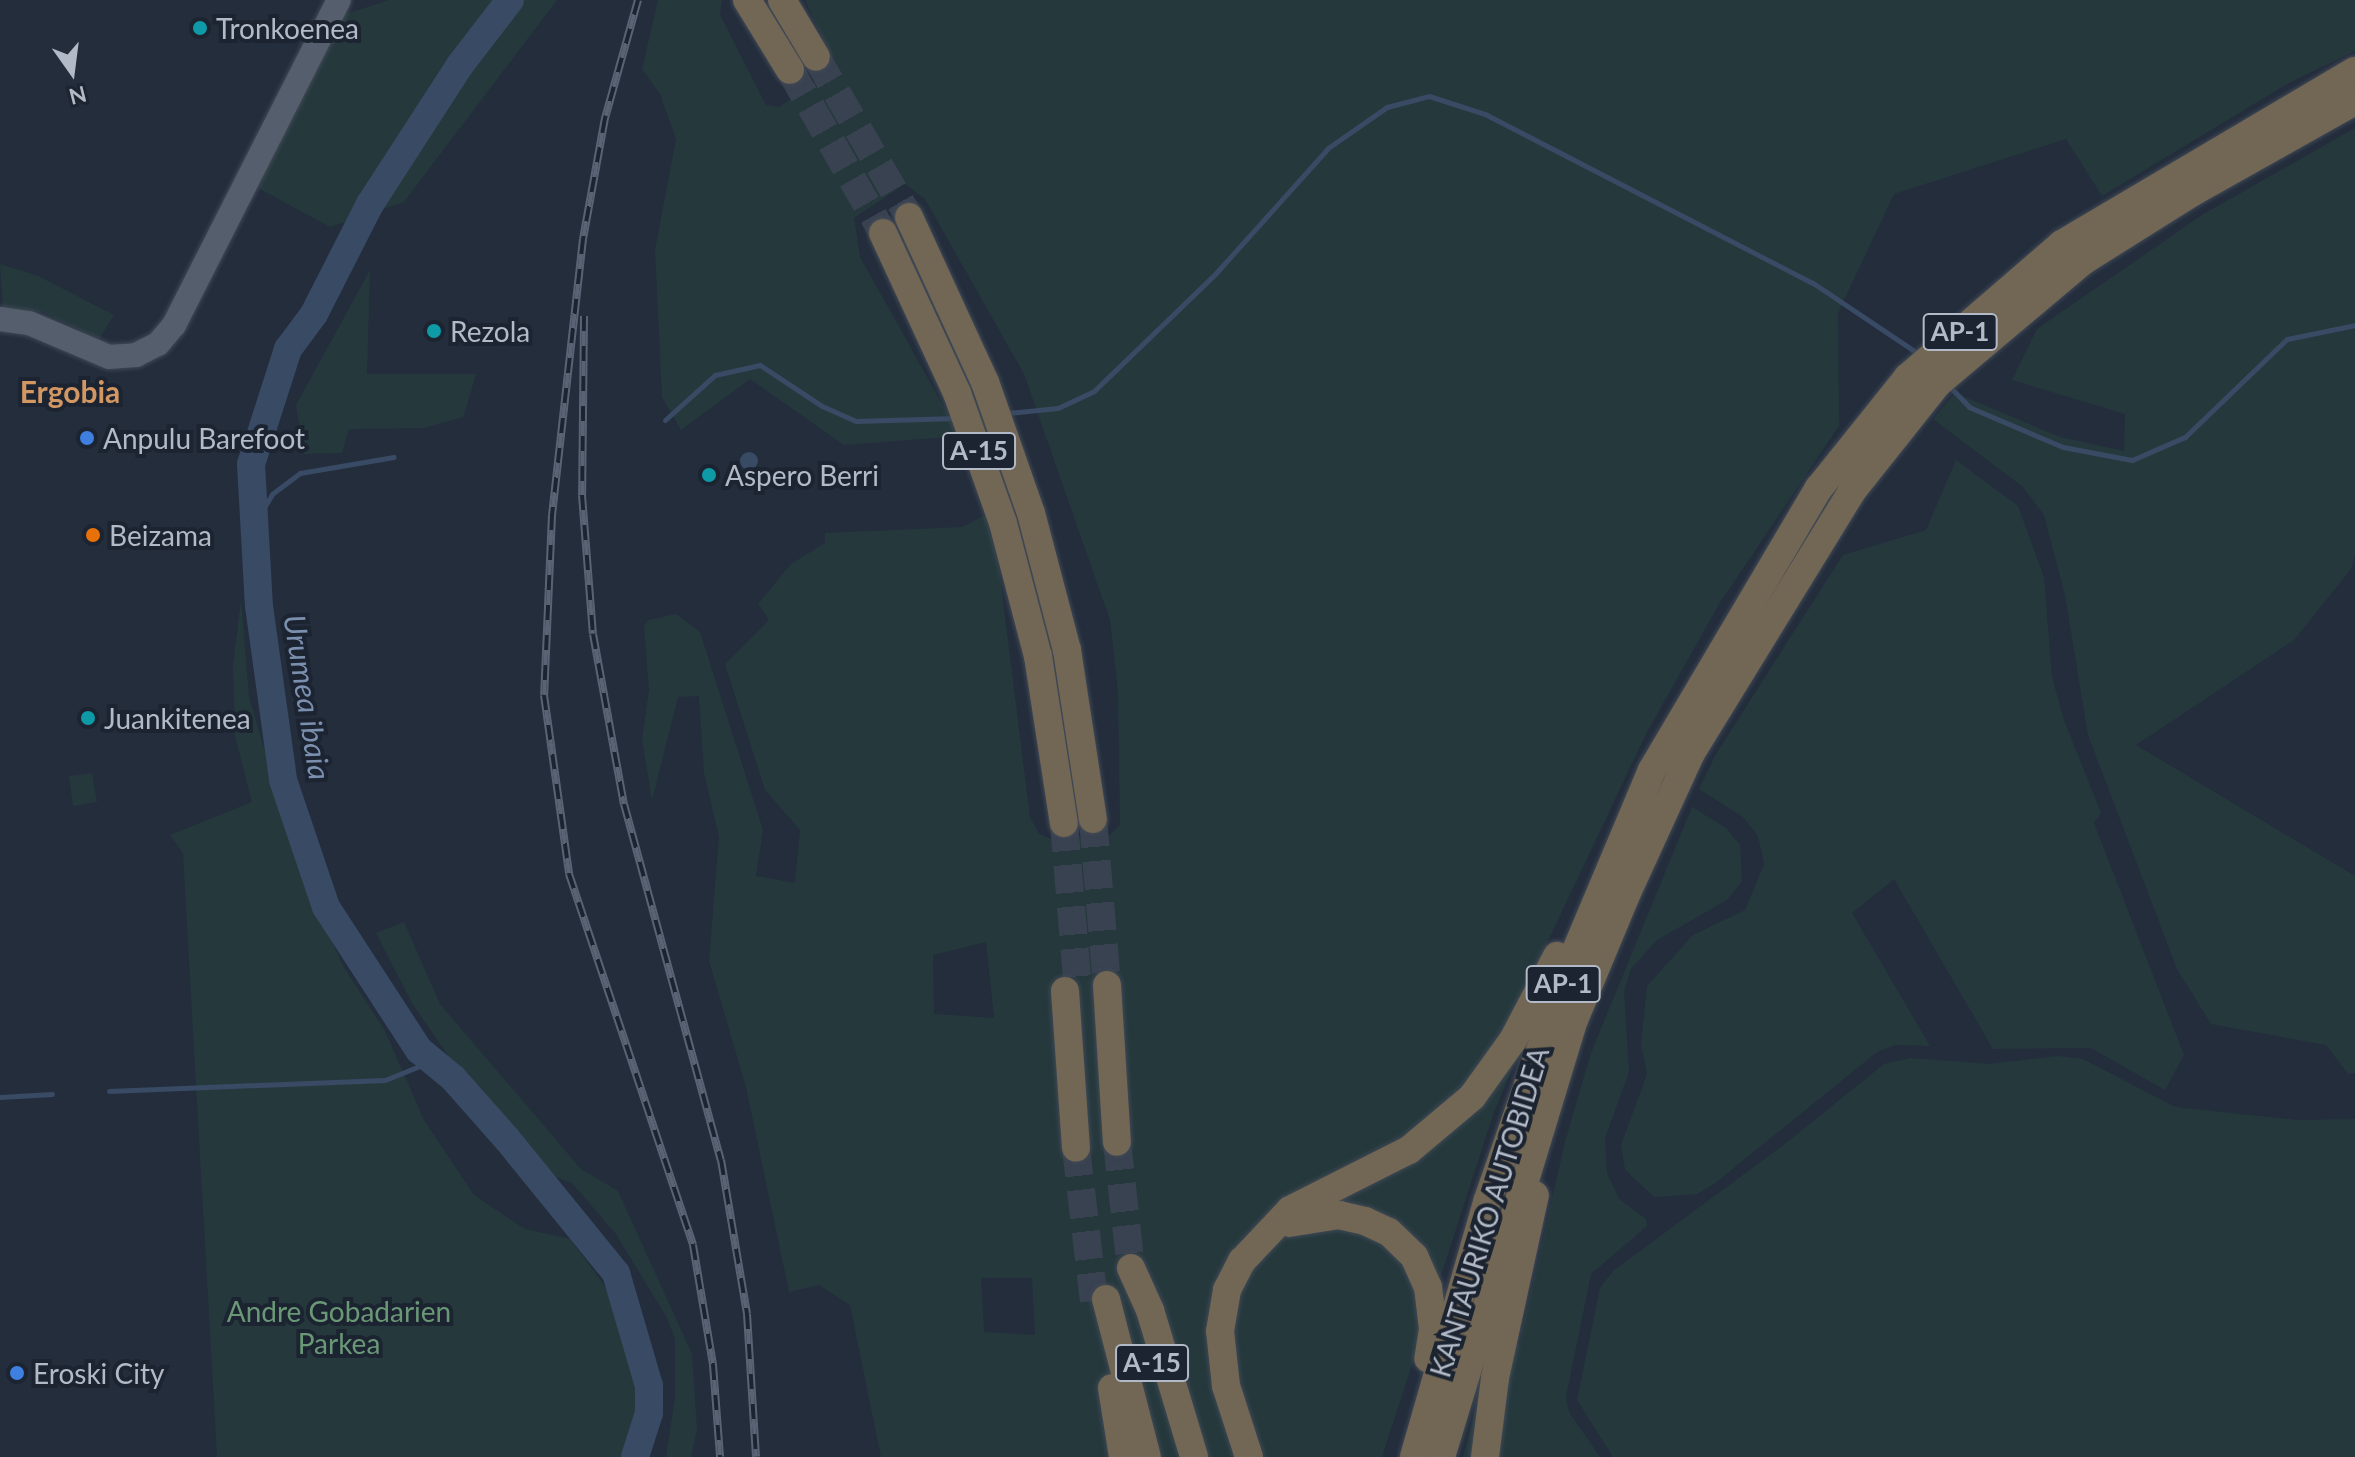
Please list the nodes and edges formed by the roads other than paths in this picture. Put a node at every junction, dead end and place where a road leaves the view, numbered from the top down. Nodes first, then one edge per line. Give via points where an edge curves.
1 (339, 0) edge
2 (782, 0) edge
3 (748, 1) edge
4 (816, 57) tunnel mouth
5 (790, 70) tunnel mouth
6 (2355, 71) edge
7 (2355, 101) edge
8 (2187, 181) junction
9 (909, 217) tunnel mouth
10 (883, 233) tunnel mouth
11 (0, 319) edge
12 (46, 331) junction
13 (0, 336) edge
14 (1652, 770) junction
15 (1093, 819) tunnel mouth
16 (1058, 824) tunnel mouth
17 (1107, 985) tunnel mouth
18 (1072, 990) tunnel mouth
19 (1574, 1020) junction
20 (1117, 1142) tunnel mouth
21 (1082, 1147) tunnel mouth
22 (1263, 1235) junction
23 (1123, 1457) edge
24 (1147, 1457) edge
25 (1177, 1457) edge
26 (1194, 1457) edge
27 (1249, 1457) edge
28 (1412, 1457) edge
29 (1441, 1457) edge
30 (1485, 1457) edge

1 - 12 main road via 165,335 149,349 124,358 97,354
2 - 4 highway
3 - 5 highway
6 - 8 highway, AP-1
7 - 8 highway, AP-1
8 - 14 highway, KANTAURIKO AUTOBIDEA / AP-1 via 2062,244 1908,377 1819,488
8 - 19 highway, KANTAURIKO AUTOBIDEA / AP-1 via 1938,383 1852,491 1691,753
9 - 15 highway, A-15 via 985,382 1047,572 1067,650
10 - 16 highway, A-15 via 929,326 981,455 1019,579
11 - 12 main road
12 - 13 main road
14 - 22 highway via 1513,1040 1472,1097 1409,1150 1290,1210
14 - 28 highway, KANTAURIKO AUTOBIDEA / AP-1 via 1535,1058
17 - 20 highway
18 - 21 highway
19 - 29 highway, KANTAURIKO AUTOBIDEA / AP-1
19 - 30 highway via 1495,1378
22 - 27 highway via 1227,1290 1220,1331 1226,1386
22 - 28 highway via 1294,1220 1339,1215 1389,1232 1414,1256 1428,1287 1433,1329
23 - 24 highway, A-15 via 1100,1300
25 - 26 highway, A-15 via 1131,1268 1150,1310

